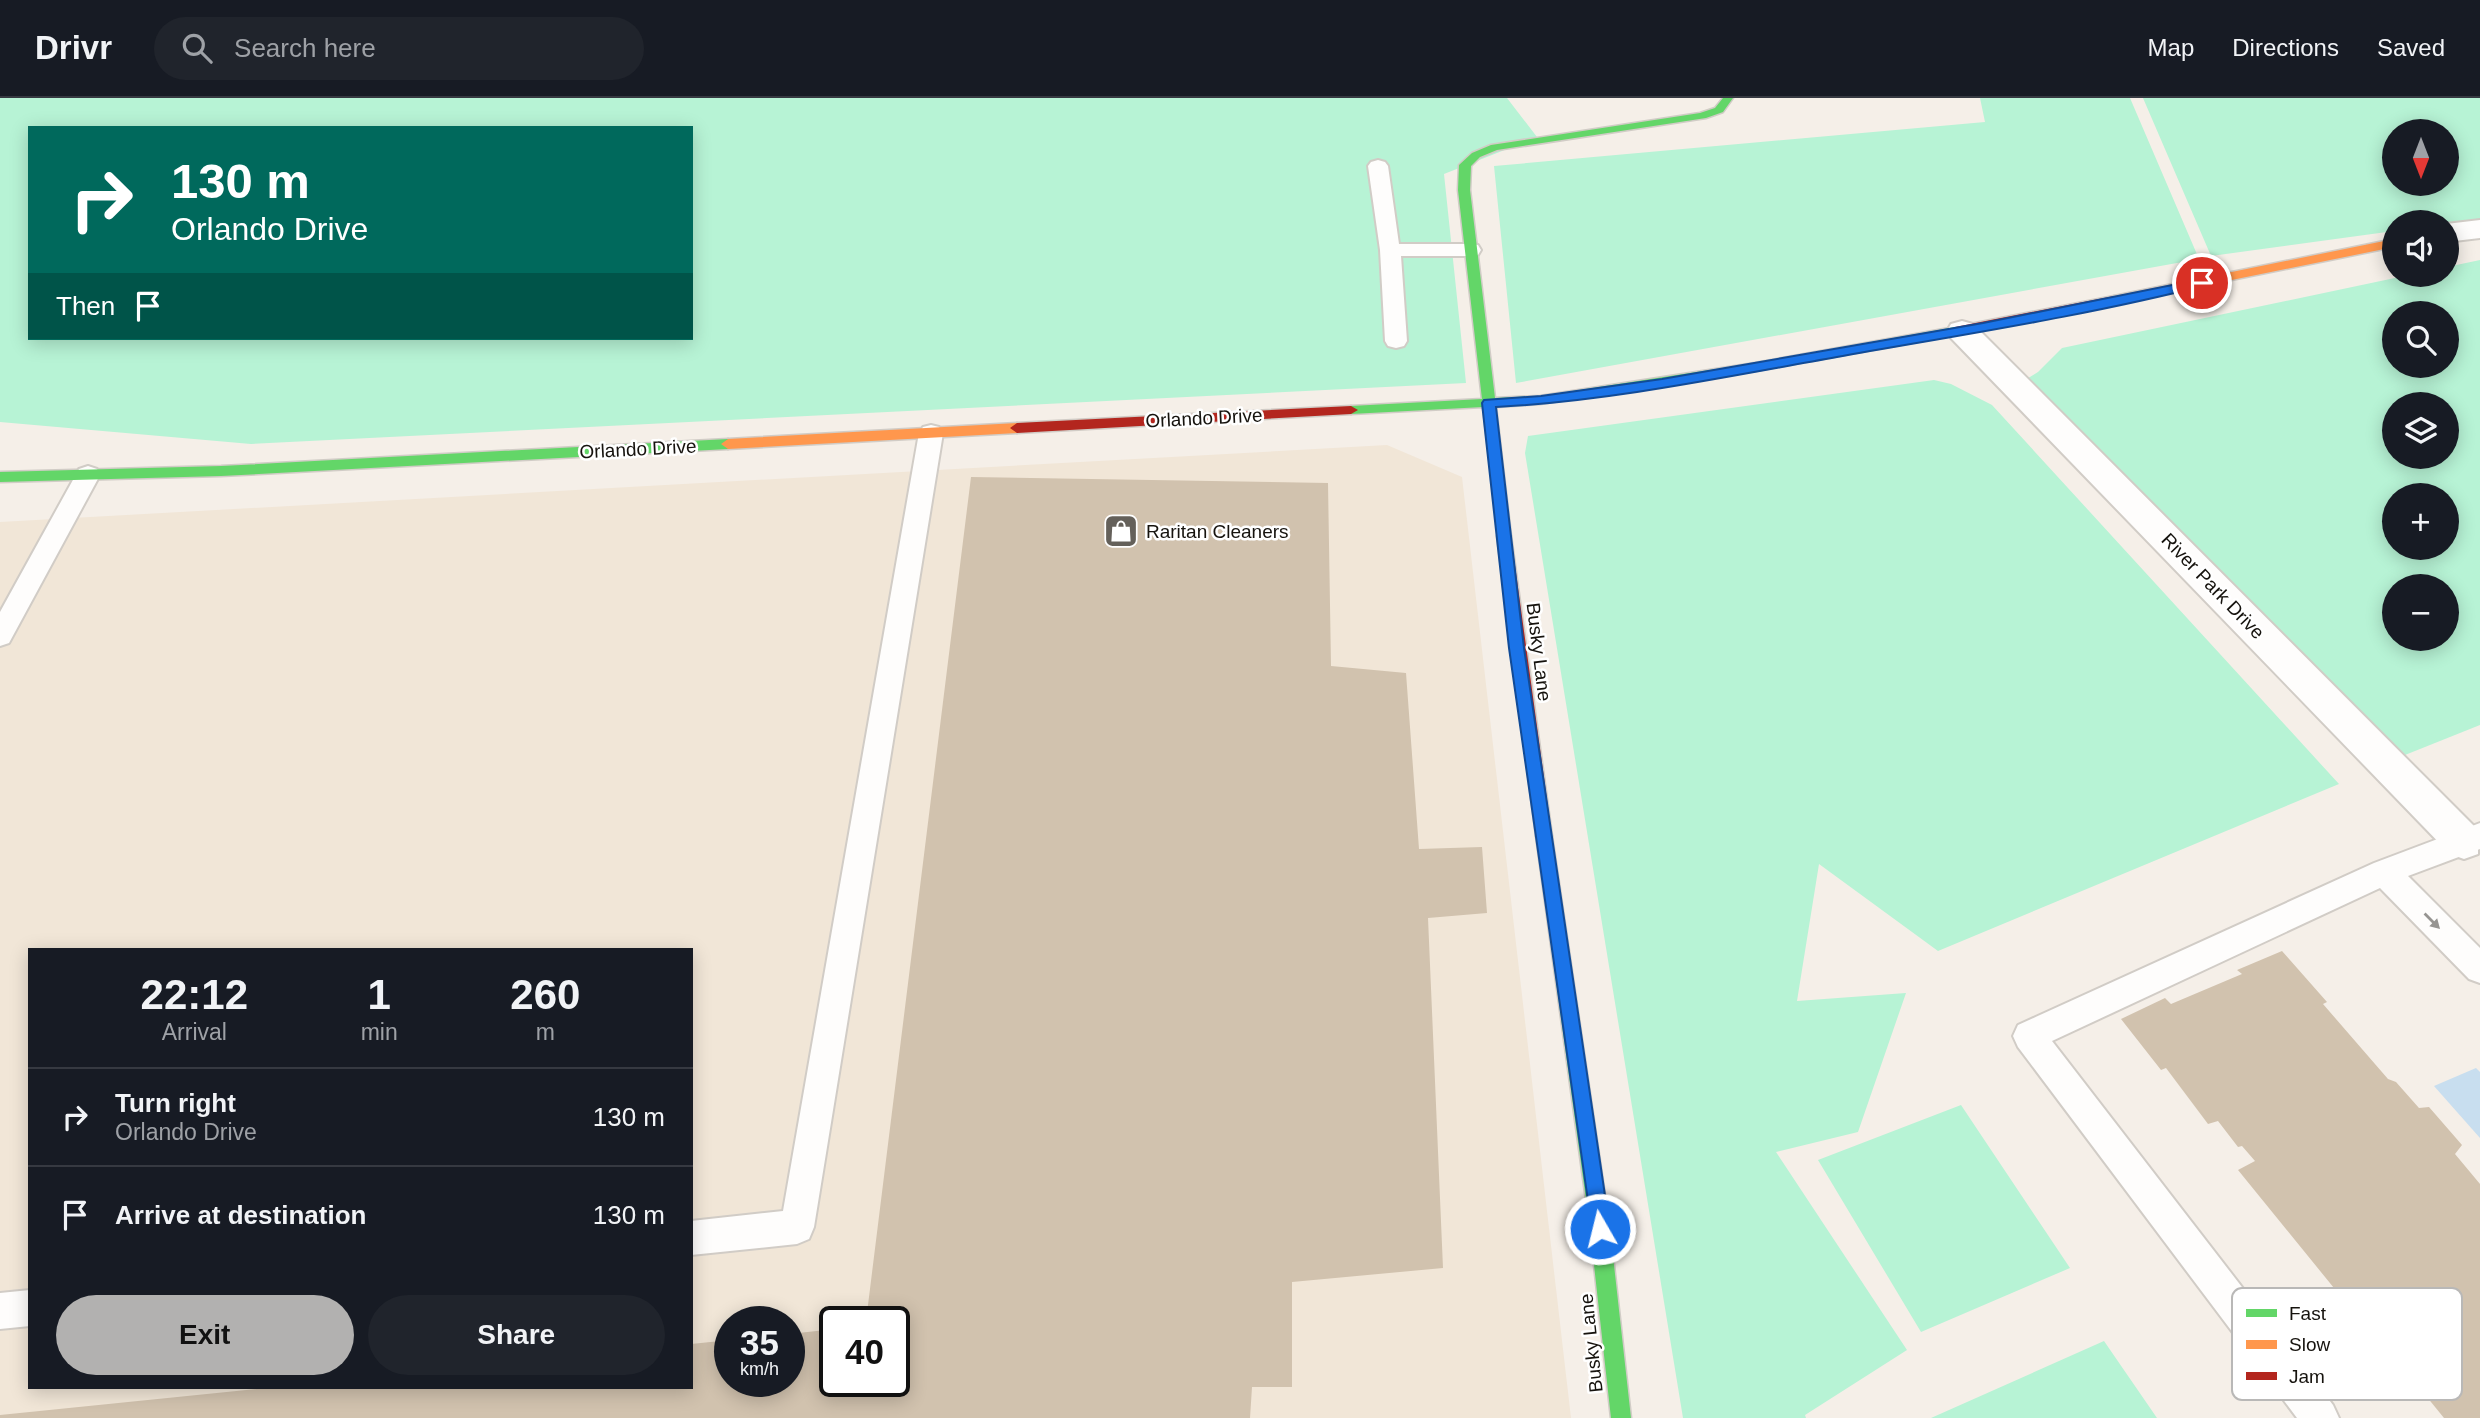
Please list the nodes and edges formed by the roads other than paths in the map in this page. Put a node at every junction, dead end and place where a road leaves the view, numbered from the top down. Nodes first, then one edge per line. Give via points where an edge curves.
1 (1728, 98) edge
2 (1378, 166) dead end
3 (2480, 229) edge
4 (2459, 231) edge
5 (2382, 245) edge
6 (1390, 250) junction
7 (1471, 250) junction
8 (1962, 331) junction
9 (1396, 341) dead end
10 (1489, 403) junction
11 (931, 433) junction
12 (88, 475) junction
13 (0, 477) edge
14 (0, 636) edge
15 (2472, 839) edge
16 (2384, 872) junction
17 (2480, 969) edge
18 (693, 1238) edge
19 (2232, 1304) edge
20 (28, 1308) edge
21 (0, 1311) edge
22 (2305, 1400) edge
23 (1621, 1418) edge
24 (2319, 1418) edge

1 - 7 street, Busky Lane via 1719,110 1702,116 1495,147 1476,155 1465,165
2 - 6 lane
3 - 4 street
5 - 8 street, Orlando Drive
6 - 7 lane
6 - 9 lane
7 - 10 street, Busky Lane
8 - 10 street, Orlando Drive via 1662,383
8 - 15 street, River Park Drive
10 - 11 street, Orlando Drive
10 - 23 street, Busky Lane via 1517,648 1600,1229
11 - 12 street, Orlando Drive
11 - 18 lane via 797,1227
12 - 13 street, Orlando Drive
12 - 14 lane
15 - 16 lane
16 -> 17 lane
16 - 19 lane via 2029,1037
20 - 21 lane
22 - 24 lane

